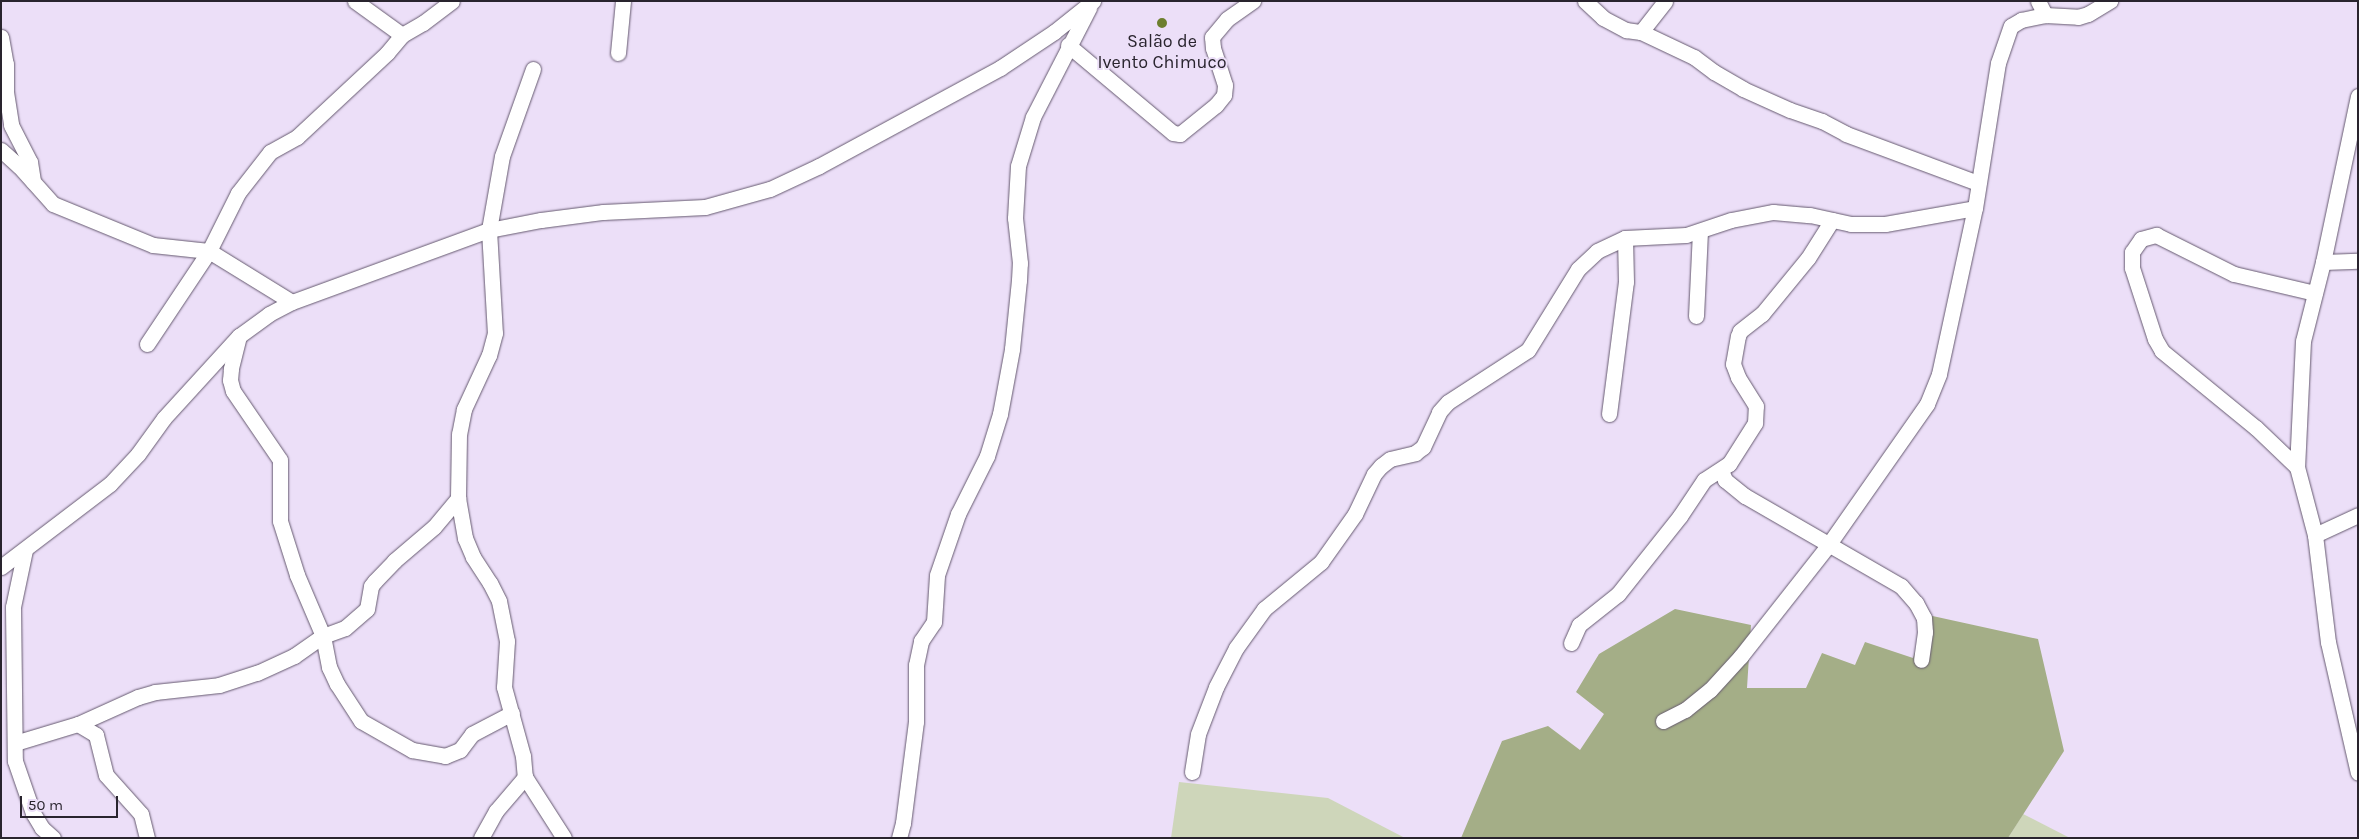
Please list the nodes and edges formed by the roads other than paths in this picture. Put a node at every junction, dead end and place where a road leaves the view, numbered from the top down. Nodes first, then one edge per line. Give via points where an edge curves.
1 (356, 1) edge
2 (452, 1) edge
3 (623, 1) edge
4 (1254, 1) edge
5 (1585, 1) edge
6 (1665, 1) edge
7 (2038, 1) edge
8 (2110, 1) edge
9 (1092, 2) edge
10 (2045, 15) junction
11 (1641, 32) junction
12 (402, 35) junction
13 (1, 37) edge
14 (1068, 45) junction
15 (618, 53) dead end
16 (533, 69) dead end
17 (2358, 96) edge
18 (1, 150) edge
19 (33, 182) junction
20 (1978, 183) junction
21 (1975, 208) junction
22 (1832, 220) junction
23 (489, 230) junction
24 (1700, 231) junction
25 (1625, 238) junction
26 (209, 251) junction
27 (2358, 260) edge
28 (2323, 262) junction
29 (2315, 293) junction
30 (292, 302) junction
31 (1696, 316) dead end
32 (239, 336) junction
33 (148, 344) dead end
34 (1609, 414) dead end
35 (2296, 467) junction
36 (1722, 470) junction
37 (458, 498) junction
38 (2358, 515) edge
39 (2315, 535) junction
40 (1829, 544) junction
41 (25, 550) junction
42 (1, 567) edge
43 (323, 636) junction
44 (1571, 643) dead end
45 (1921, 660) dead end
46 (8, 676) edge
47 (512, 713) junction
48 (1663, 721) dead end
49 (78, 724) junction
50 (15, 743) junction
51 (1192, 772) dead end
52 (2358, 773) edge
53 (525, 777) junction
54 (53, 838) edge
55 (147, 838) edge
56 (481, 838) edge
57 (564, 838) edge
58 (899, 838) edge

1 - 12 street
2 - 12 street
3 - 15 street
4 - 14 street via 1227,19 1212,37 1212,48 1225,85 1224,95 1216,106 1180,134 1173,133
5 - 11 street via 1603,18 1626,30
6 - 11 street
7 - 10 street
8 - 10 street via 2078,17
9 - 14 street
9 - 23 street via 1000,68 770,189 705,207 603,212
10 - 20 street via 2021,20 2011,26 2005,39
11 - 20 street via 1694,57 1743,89 1846,134
12 - 26 street via 387,54 302,134 270,152 238,193
13 - 19 street via 10,125 30,162
14 - 58 street via 1033,117 1018,166 1014,218 1020,263 1012,348 1000,414 987,456 958,514 938,575 934,622 921,641 916,666 916,722
16 - 23 street via 502,156
17 - 28 street
18 - 19 street
19 - 26 street via 53,204 140,240 153,245
20 - 21 street
21 - 22 street via 1885,224 1851,224
21 - 40 street via 1939,374 1927,404
22 - 24 street via 1773,212 1731,220
22 - 36 street via 1808,258 1762,314 1740,331 1733,364 1756,406 1757,416 1730,464
23 - 30 street
23 - 37 street via 495,333 489,355 464,409 459,434
24 - 25 street via 1686,235
24 - 31 street
25 - 34 street via 1626,282
25 - 51 street via 1597,251 1578,269 1528,350 1448,402 1439,412 1423,447 1415,453 1390,459 1381,466 1355,514 1321,562 1264,608 1236,648 1216,687 1198,734
26 - 30 street
26 - 33 street
27 - 28 street
28 - 29 street
29 - 35 street via 2303,341
29 - 35 street via 2234,274 2156,235 2141,239 2132,252 2132,268 2155,339 2162,351 2256,428
30 - 32 street
32 - 41 street via 164,418 138,454 110,484
32 - 43 street via 231,369 233,391 280,460 280,521 297,575
35 - 39 street
36 - 40 street via 1725,480 1739,492
36 - 44 street via 1704,480 1680,516 1618,594 1579,625
37 - 43 street via 434,527 375,581 367,609 344,628
37 - 47 street via 465,538 499,601 506,641 504,687
38 - 39 street
39 - 52 street via 2328,642
40 - 45 street via 1901,586 1916,602 1924,618
40 - 48 street via 1741,656 1710,690 1685,710
41 - 42 street
41 - 46 street via 13,607
43 - 47 street via 329,667 361,721 412,750 450,755 460,750 472,734
43 - 49 street via 294,656 257,673 219,685 155,692
46 - 50 street
47 - 53 street
49 - 50 street
49 - 55 street via 96,735 106,775 141,814
50 - 54 street via 15,761 33,813
53 - 56 street via 496,811
53 - 57 street

